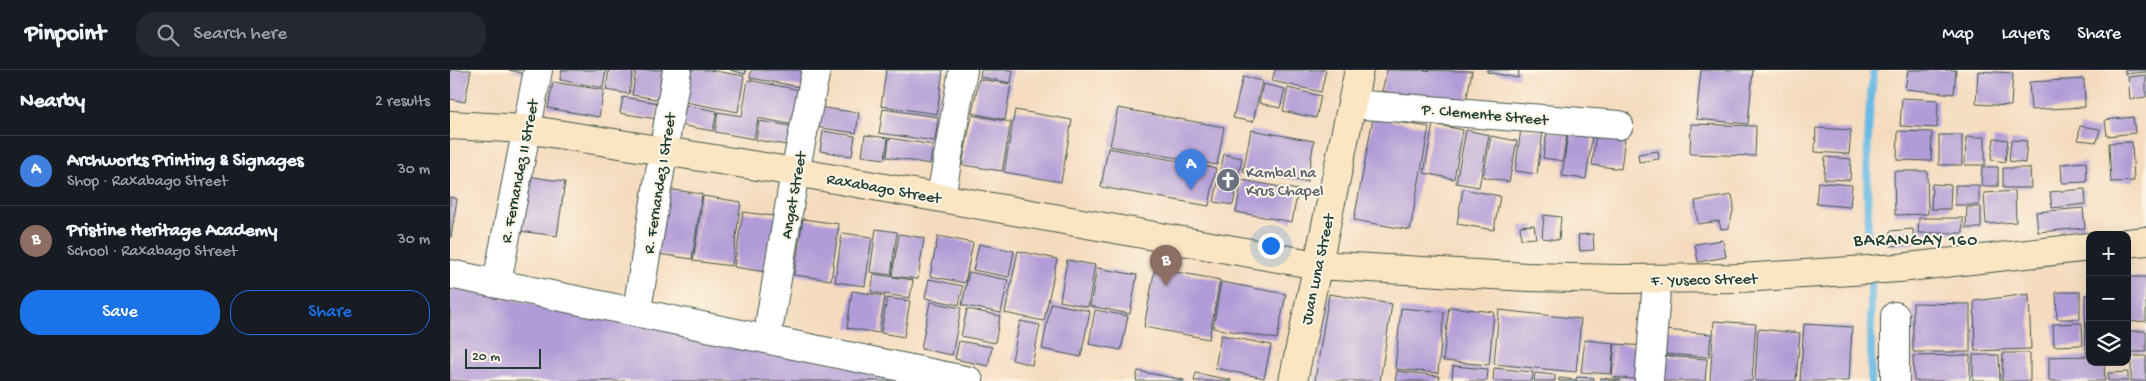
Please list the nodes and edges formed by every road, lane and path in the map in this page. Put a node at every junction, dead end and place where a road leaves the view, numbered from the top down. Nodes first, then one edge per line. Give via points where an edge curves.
1 (538, 70) edge
2 (677, 70) edge
3 (816, 70) edge
4 (963, 70) edge
5 (1359, 70) edge
6 (1352, 104) junction
7 (450, 125) edge
8 (1619, 125) dead end
9 (526, 129) junction
10 (662, 151) junction
11 (796, 172) junction
12 (941, 197) junction
13 (2146, 241) edge
14 (2131, 243) edge
15 (2086, 247) edge
16 (1317, 265) junction
17 (499, 272) dead end
18 (450, 274) edge
19 (1657, 280) junction
20 (639, 297) dead end
21 (1895, 316) dead end
22 (770, 320) dead end
23 (969, 381) edge
24 (1293, 381) edge
25 (1649, 381) edge
26 (1895, 381) edge

1 - 9 street, R. Fernandez II Street
2 - 10 street, R. Fernandez I Street
3 - 11 street, Angat Street
4 - 12 street
5 - 6 street, Juan Luna Street
6 - 8 street, P. Clemente Street
6 - 16 street, Juan Luna Street
7 - 9 street, Raxabago Street
9 - 10 street, Raxabago Street
9 - 17 street, R. Fernandez II Street
10 - 11 street, Raxabago Street
10 - 20 street, R. Fernandez I Street
11 - 12 street, Raxabago Street
11 - 22 street, Angat Street
12 - 16 street, Raxabago Street
13 - 14 street
15 - 19 street, F. Yuseco Street via 1899,268
16 - 19 street, F. Yuseco Street via 1528,277
16 - 24 street, Juan Luna Street
18 - 23 street
19 - 25 street
21 - 26 street

